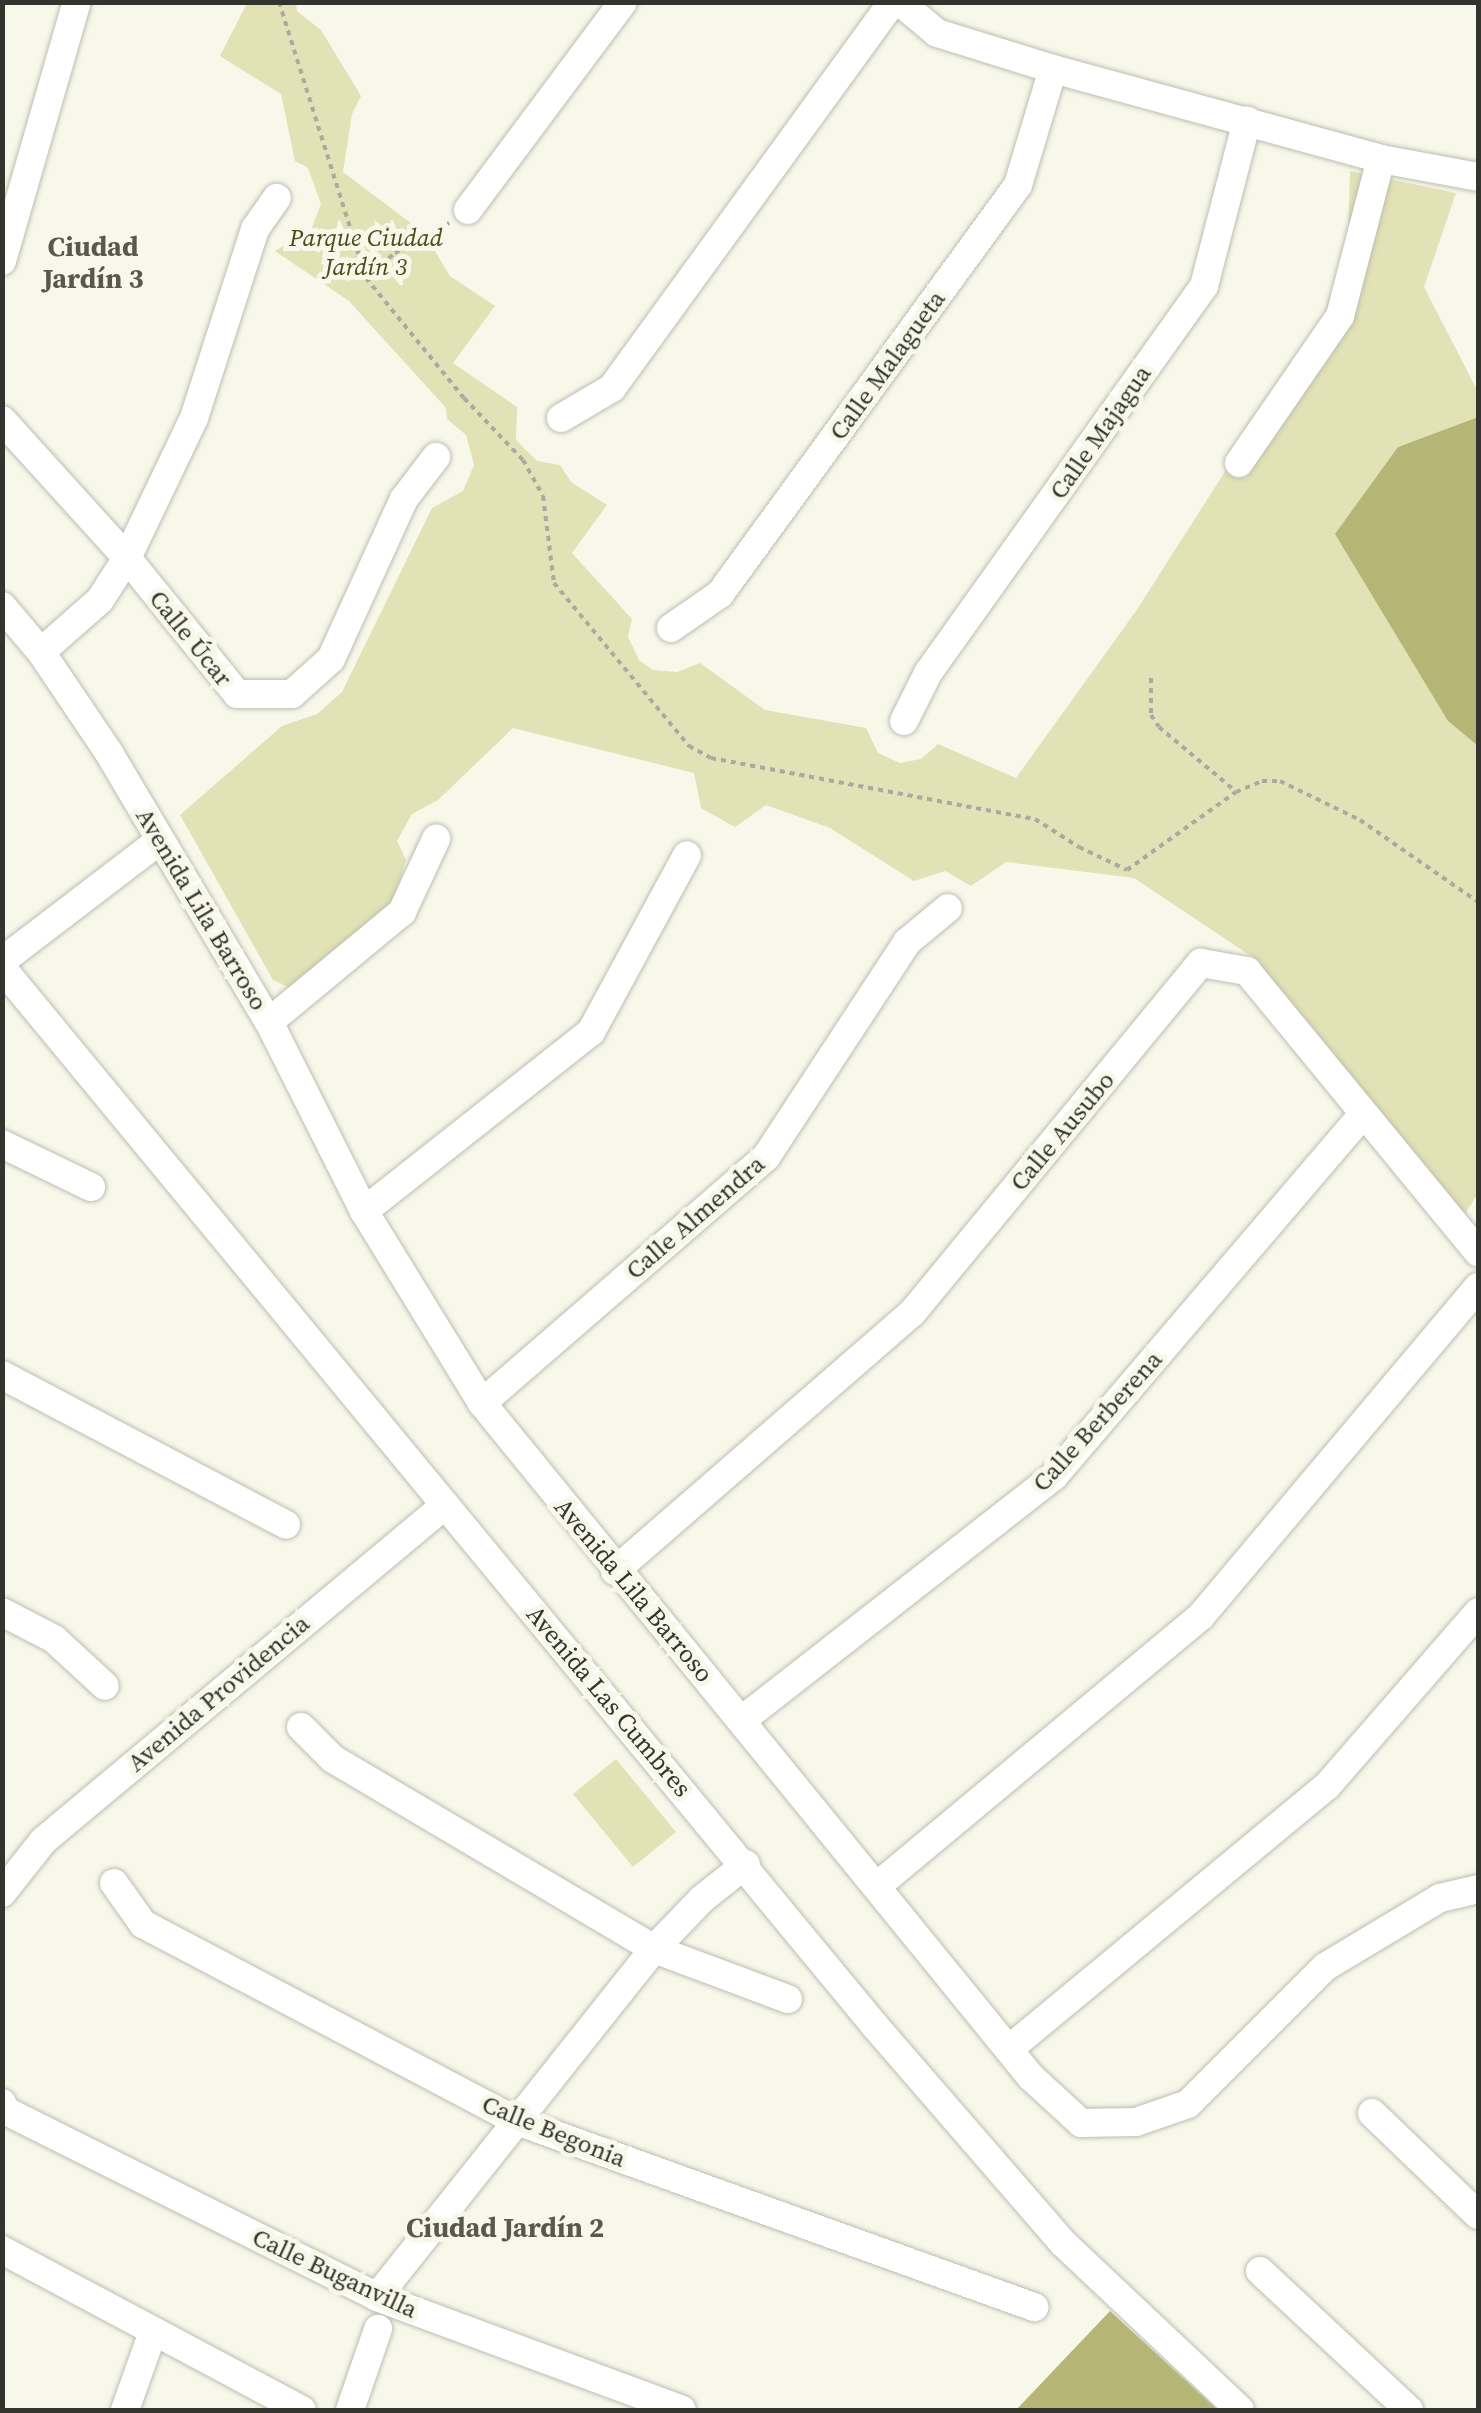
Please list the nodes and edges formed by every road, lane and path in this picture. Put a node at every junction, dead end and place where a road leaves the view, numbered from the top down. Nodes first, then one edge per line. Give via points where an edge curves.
1 (77, 2) edge
2 (279, 2) edge
3 (623, 2) edge
4 (892, 2) edge
5 (900, 2) edge
6 (1053, 70) junction
7 (1247, 121) junction
8 (1381, 158) junction
9 (1478, 177) edge
10 (278, 198) dead end
11 (468, 210) joint
12 (2, 262) edge
13 (366, 278) junction
14 (561, 418) dead end
15 (2, 420) edge
16 (436, 457) dead end
17 (1240, 463) dead end
18 (128, 558) junction
19 (2, 606) edge
20 (672, 628) dead end
21 (41, 652) junction
22 (1151, 678) dead end
23 (904, 721) dead end
24 (1236, 792) junction
25 (436, 838) dead end
26 (160, 840) junction
27 (687, 855) dead end
28 (1478, 902) edge
29 (948, 908) dead end
30 (2, 964) edge
31 (269, 1022) junction
32 (1362, 1115) junction
33 (2, 1144) edge
34 (91, 1187) dead end
35 (364, 1210) junction
36 (1478, 1252) edge
37 (1478, 1287) edge
38 (2, 1374) edge
39 (482, 1402) junction
40 (445, 1505) junction
41 (286, 1525) dead end
42 (615, 1570) junction
43 (2, 1612) edge
44 (1478, 1612) edge
45 (105, 1686) dead end
46 (742, 1720) junction
47 (300, 1726) dead end
48 (746, 1864) junction
49 (114, 1883) dead end
50 (877, 1886) junction
51 (1478, 1888) edge
52 (2, 1894) edge
53 (654, 1949) junction
54 (788, 1999) dead end
55 (1009, 2049) junction
56 (2, 2104) edge
57 (1372, 2112) dead end
58 (514, 2120) junction
59 (1478, 2214) edge
60 (2, 2250) edge
61 (1260, 2271) dead end
62 (377, 2298) junction
63 (1034, 2307) dead end
64 (378, 2330) dead end
65 (153, 2332) junction
66 (126, 2410) edge
67 (302, 2410) edge
68 (350, 2410) edge
69 (682, 2410) edge
70 (1240, 2410) edge
71 (1409, 2410) edge

1 - 12 street
2 - 13 path
3 - 11 street
4 - 14 street via 612,388
5 - 6 street via 937,33
6 - 7 street
6 - 20 street, Calle Malagueta via 1018,184 720,594
7 - 8 street
7 - 23 street, Calle Majagua via 1204,286 928,673
8 - 9 street
8 - 17 street via 1340,316
10 - 18 street via 254,228 194,418
11 - 13 path
13 - 24 path via 522,460 543,496 554,584 689,746 711,758 1035,819 1127,870
15 - 18 street, Calle Úcar
16 - 18 street, Calle Úcar via 404,498 331,658 292,694 237,694
18 - 21 street via 100,600
19 - 21 street, Avenida Lila Barroso
21 - 26 street, Avenida Lila Barroso
22 - 24 path via 1151,715 1159,727
24 - 28 path via 1280,782 1360,820
25 - 31 street via 402,912
26 - 30 street
26 - 31 street, Avenida Lila Barroso
27 - 35 street via 591,1032
29 - 39 street, Calle Almendra via 906,942 766,1157
30 - 40 street, Avenida Las Cumbres
31 - 35 street, Avenida Lila Barroso
32 - 36 street, Calle Ausubo
32 - 42 street, Calle Ausubo via 1247,971 1201,964 912,1314
32 - 46 street, Calle Berberena via 1054,1476
33 - 34 street
35 - 39 street, Avenida Lila Barroso
37 - 50 street via 1201,1616
38 - 41 street
39 - 42 street, Avenida Lila Barroso
40 - 48 street, Avenida Las Cumbres
40 - 52 street, Avenida Providencia via 42,1841
42 - 46 street, Avenida Lila Barroso
43 - 45 street via 54,1639
44 - 55 street via 1327,1786
46 - 50 street, Avenida Lila Barroso
47 - 53 street via 333,1759
48 - 53 street
48 - 70 street, Avenida Las Cumbres via 875,2026 1063,2242
49 - 58 street, Calle Begonia via 143,1924
50 - 55 street, Avenida Lila Barroso
51 - 55 street, Avenida Lila Barroso via 1440,1898 1325,1967 1188,2104 1136,2122 1080,2123
53 - 54 street
53 - 58 street
56 - 62 street, Calle Buganvilla
57 - 59 street
58 - 62 street
58 - 63 street, Calle Begonia
60 - 65 street
61 - 71 street
62 - 69 street, Calle Buganvilla
64 - 68 street
65 - 66 street
65 - 67 street

